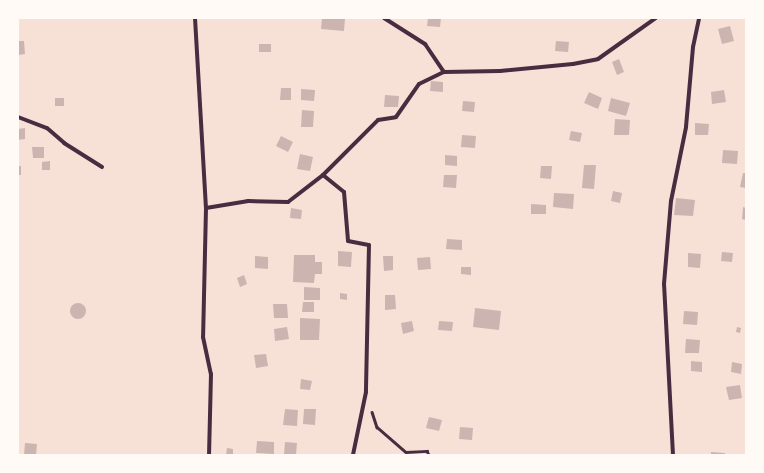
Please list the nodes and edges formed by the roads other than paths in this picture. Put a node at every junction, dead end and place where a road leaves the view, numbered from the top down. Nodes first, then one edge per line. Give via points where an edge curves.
1 (196, 18) edge
2 (384, 18) edge
3 (656, 18) edge
4 (699, 18) edge
5 (444, 72) junction
6 (18, 116) edge
7 (102, 167) dead end
8 (323, 175) junction
9 (206, 208) junction
10 (209, 455) edge
11 (353, 455) edge
12 (673, 455) edge

1 - 9 street
2 - 5 street via 425,44
3 - 5 street via 598,59 500,71
4 - 12 street via 693,47 686,127 671,201 664,284
5 - 8 street via 419,84 396,117 378,120
6 - 7 street via 47,128 64,143
8 - 9 street via 288,202 248,201
8 - 11 street via 344,192 348,240 369,245 366,392
9 - 10 street via 203,337 211,374

